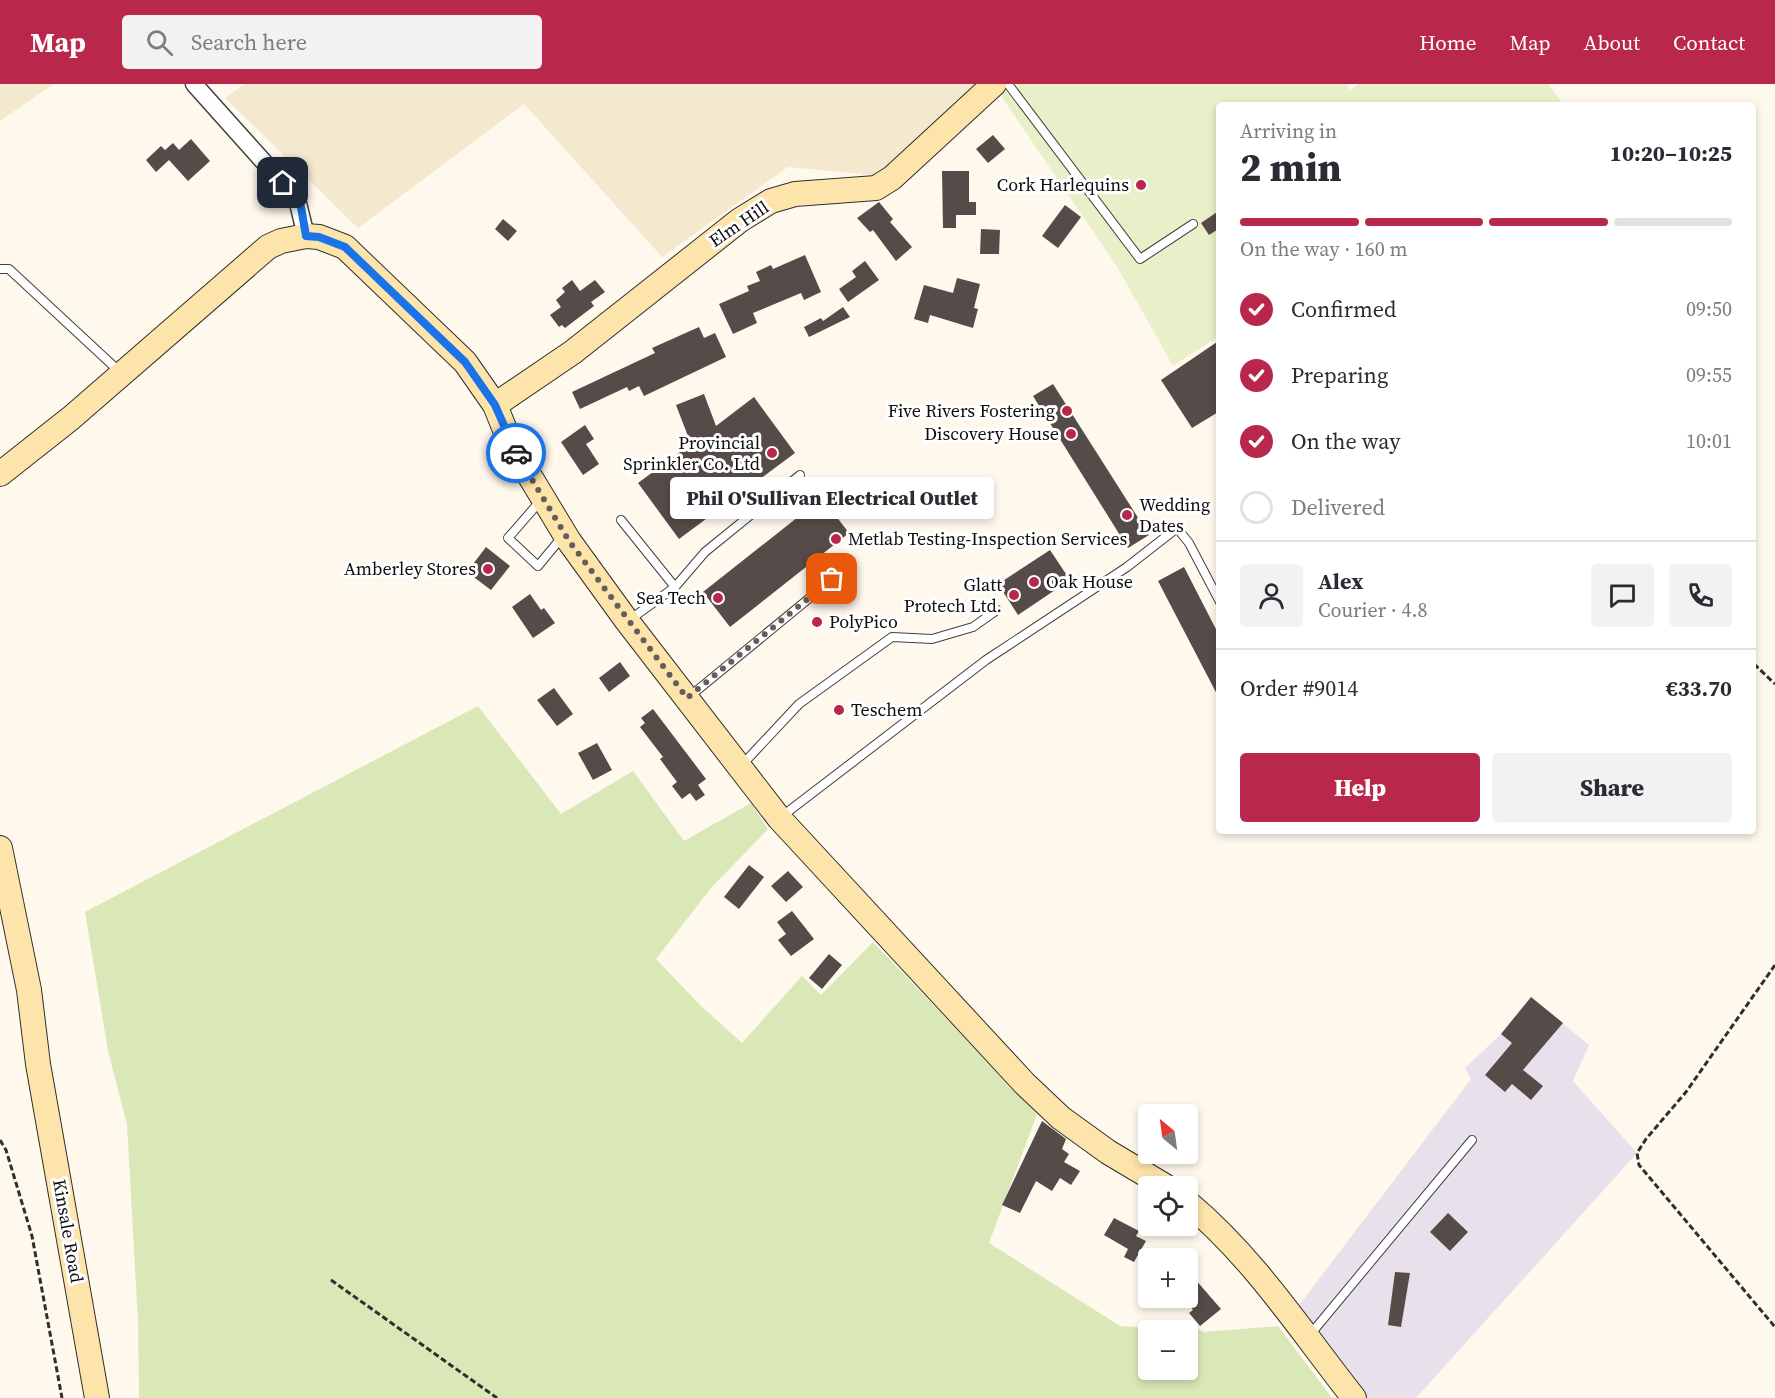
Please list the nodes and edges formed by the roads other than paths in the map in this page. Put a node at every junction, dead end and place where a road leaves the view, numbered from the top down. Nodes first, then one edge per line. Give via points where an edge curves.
1 (194, 84) edge
2 (994, 84) edge
3 (1008, 84) edge
4 (1193, 224) dead end
5 (306, 236) junction
6 (0, 269) edge
7 (122, 374) junction
8 (495, 405) junction
9 (0, 474) edge
10 (800, 475) dead end
11 (542, 499) junction
12 (621, 520) dead end
13 (565, 534) junction
14 (851, 564) dead end
15 (675, 587) junction
16 (1216, 594) edge
17 (997, 610) dead end
18 (627, 621) junction
19 (687, 698) junction
20 (740, 767) junction
21 (779, 818) junction
22 (0, 848) edge
23 (0, 906) edge
24 (38, 1064) junction
25 (1472, 1140) dead end
26 (1148, 1176) edge
27 (1198, 1211) edge
28 (1307, 1339) junction
29 (97, 1398) edge
30 (1354, 1398) edge

1 - 5 street via 297,199
2 - 8 street, Elm Hill via 892,178 876,188 795,194 771,201 740,220 573,352
3 - 4 lane via 1140,259
5 - 7 street via 281,241 256,256
5 - 8 street via 331,240 364,262 465,362
6 - 7 lane via 9,269
7 - 9 street
8 - 11 street via 511,445
10 - 15 lane via 705,552
11 - 13 street
11 - 13 lane via 508,538 538,566
12 - 15 lane
13 - 18 street
14 - 19 lane
15 - 18 lane
16 - 21 lane via 1177,528 1127,567 986,660
17 - 20 lane via 973,627 932,639 892,637 799,704
18 - 19 street
19 - 20 street
20 - 21 street
21 - 26 street via 1061,1118
22 - 24 street, Kinsale Road via 29,990
23 - 24 street, Kinsale Road
24 - 29 street, Kinsale Road
25 - 28 lane
27 - 28 street via 1248,1260
28 - 30 street

